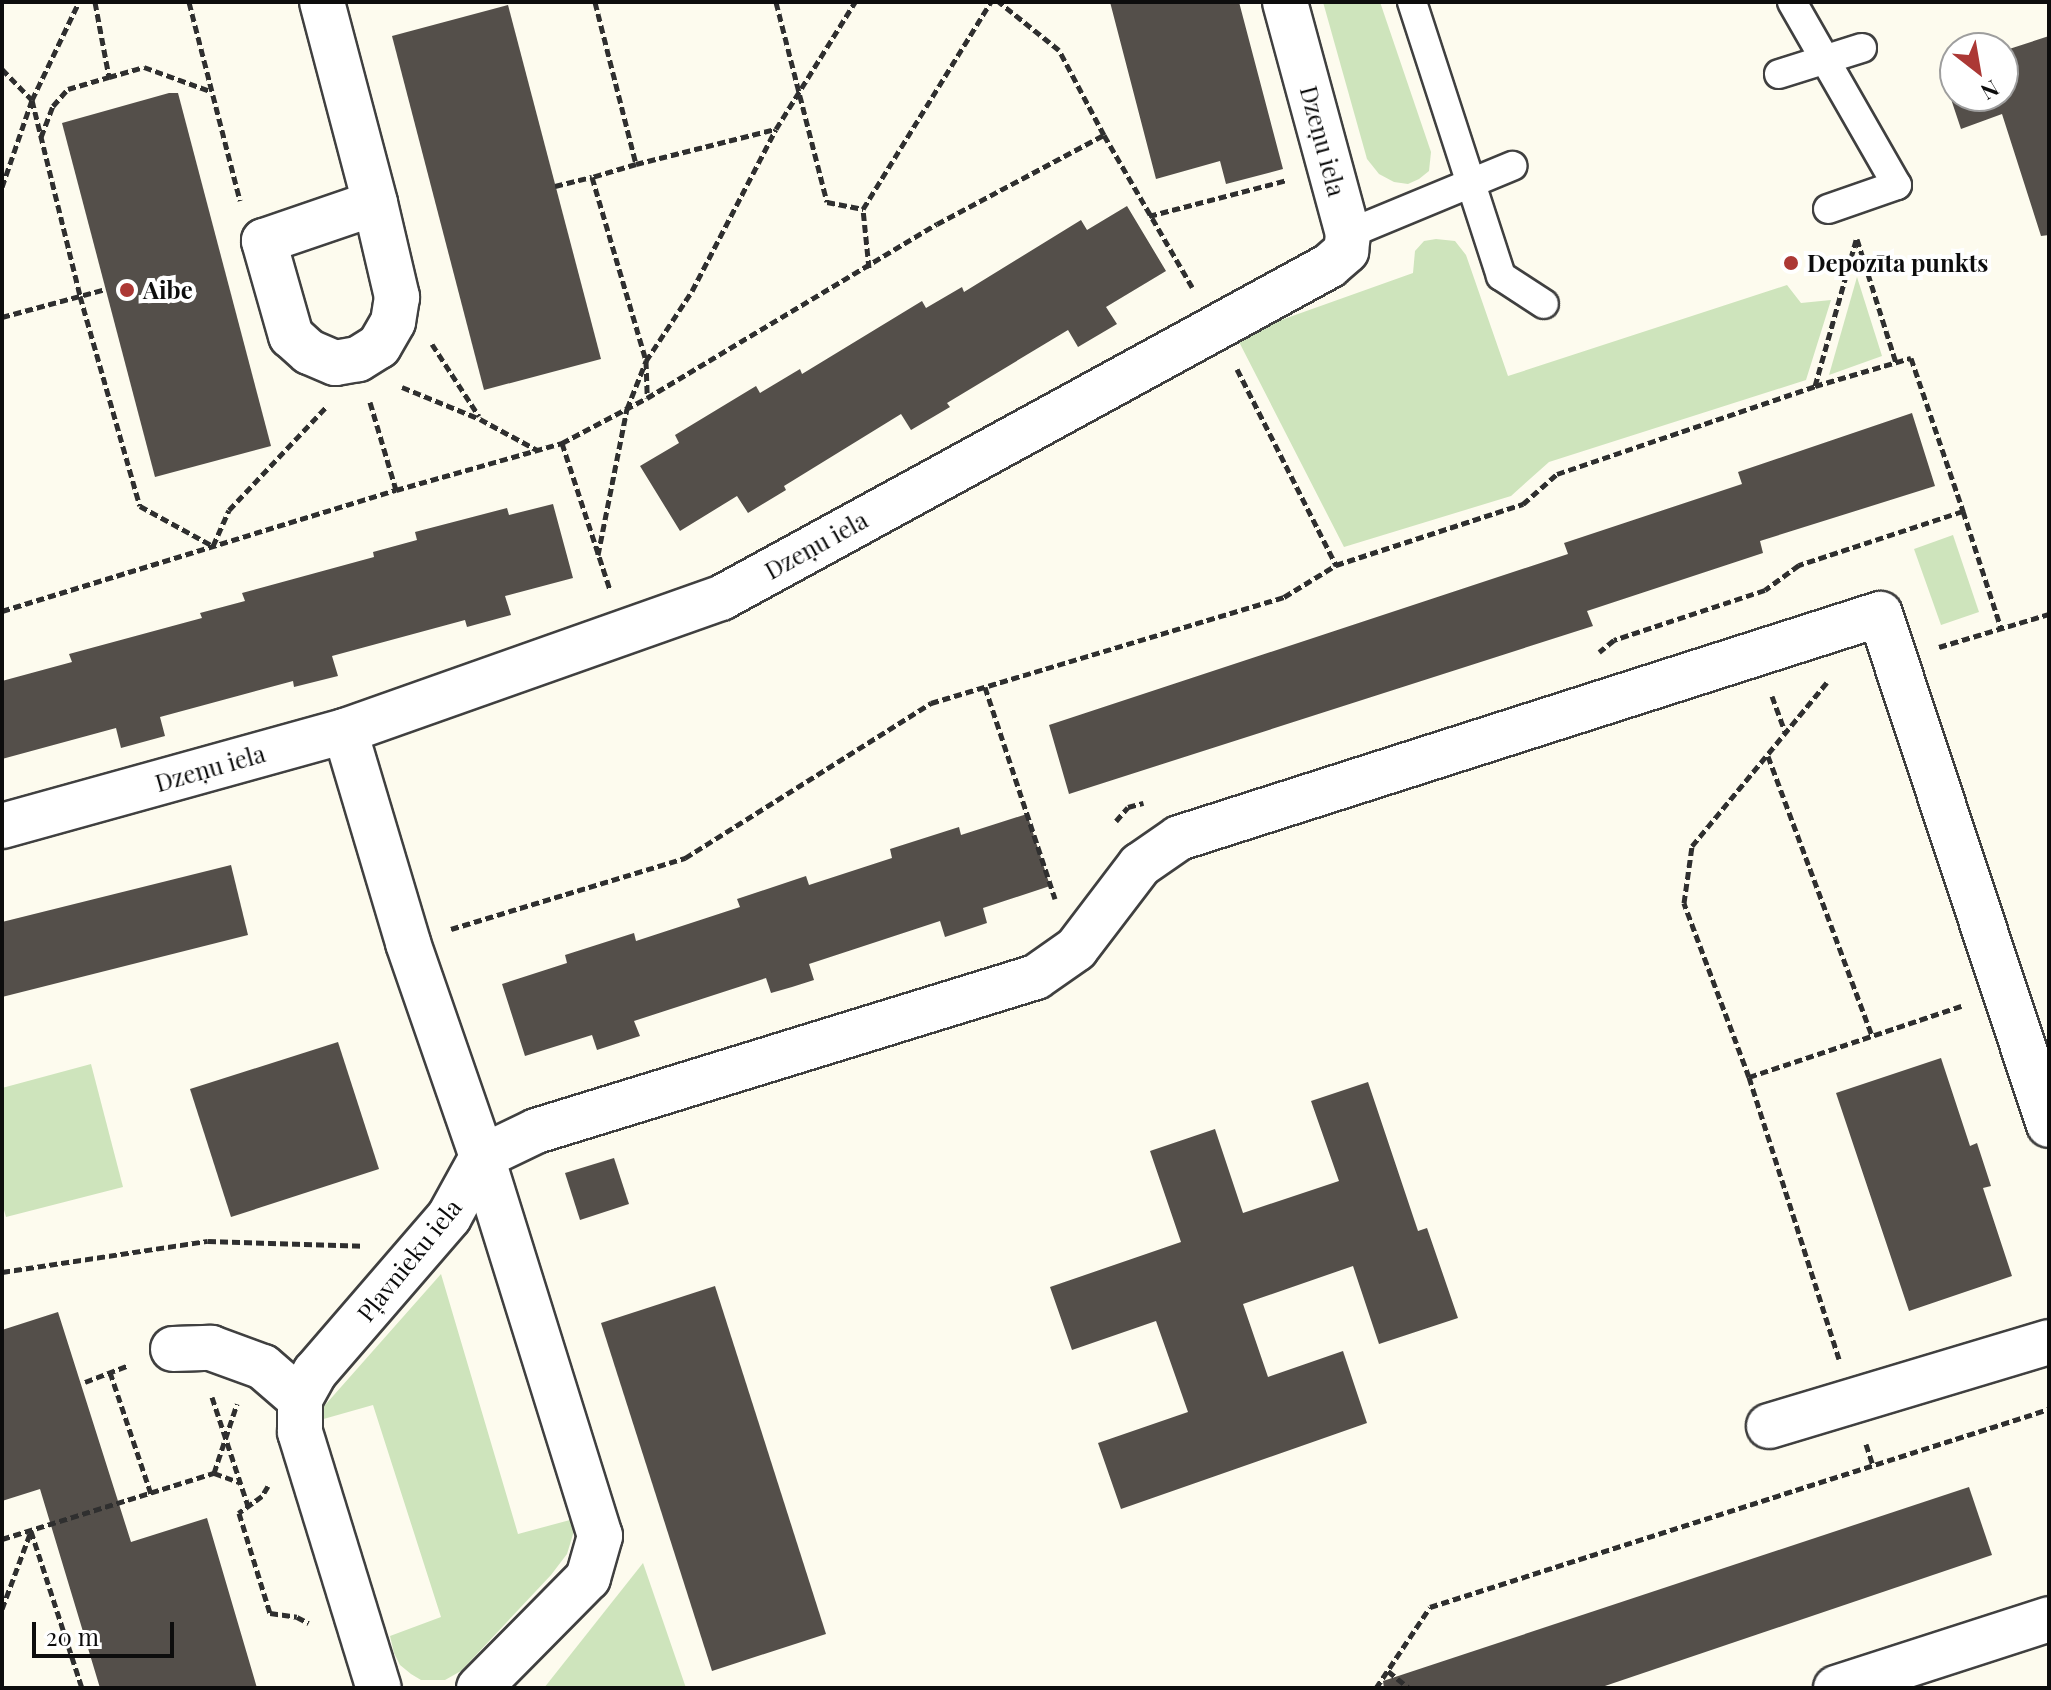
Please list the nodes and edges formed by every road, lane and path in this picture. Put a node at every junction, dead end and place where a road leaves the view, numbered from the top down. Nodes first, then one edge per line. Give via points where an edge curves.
1 (79, 2) edge
2 (95, 2) edge
3 (189, 2) edge
4 (322, 2) edge
5 (595, 2) edge
6 (776, 2) edge
7 (855, 2) edge
8 (991, 2) edge
9 (999, 2) edge
10 (1285, 2) edge
11 (1412, 2) edge
12 (1792, 2) edge
13 (1862, 48) dead end
14 (1825, 60) junction
15 (2, 69) edge
16 (1779, 74) dead end
17 (109, 77) junction
18 (798, 90) junction
19 (211, 91) junction
20 (32, 100) junction
21 (776, 129) junction
22 (1104, 135) junction
23 (41, 137) junction
24 (636, 164) junction
25 (1512, 166) dead end
26 (592, 177) junction
27 (1296, 178) dead end
28 (1471, 181) junction
29 (555, 186) dead end
30 (2, 187) edge
31 (1857, 199) junction
32 (375, 203) junction
33 (863, 209) junction
34 (1828, 209) dead end
35 (1149, 216) junction
36 (1348, 234) junction
37 (1857, 238) junction
38 (264, 241) junction
39 (869, 268) junction
40 (106, 289) dead end
41 (80, 296) junction
42 (1544, 304) dead end
43 (2, 317) edge
44 (1215, 325) junction
45 (425, 332) dead end
46 (1911, 358) dead end
47 (646, 361) junction
48 (1896, 363) junction
49 (359, 364) junction
50 (1815, 386) junction
51 (647, 398) junction
52 (627, 409) junction
53 (480, 419) junction
54 (562, 443) junction
55 (537, 450) junction
56 (396, 490) junction
57 (1963, 511) dead end
58 (213, 546) junction
59 (598, 555) junction
60 (1336, 565) junction
61 (613, 602) dead end
62 (2, 611) edge
63 (2049, 614) edge
64 (2001, 628) junction
65 (1896, 658) junction
66 (1828, 680) dead end
67 (985, 687) junction
68 (345, 731) junction
69 (1768, 755) junction
70 (2, 826) edge
71 (1055, 899) dead end
72 (408, 943) junction
73 (2007, 990) junction
74 (1872, 1036) junction
75 (1749, 1077) junction
76 (2049, 1125) edge
77 (482, 1157) junction
78 (375, 1246) dead end
79 (2, 1272) edge
80 (2049, 1342) edge
81 (173, 1349) dead end
82 (132, 1363) dead end
83 (110, 1372) junction
84 (85, 1382) dead end
85 (209, 1391) dead end
86 (300, 1399) junction
87 (1852, 1402) junction
88 (248, 1406) dead end
89 (2049, 1409) edge
90 (1769, 1426) dead end
91 (225, 1440) junction
92 (214, 1473) junction
93 (275, 1475) dead end
94 (239, 1482) junction
95 (151, 1494) junction
96 (248, 1506) junction
97 (31, 1531) junction
98 (2, 1539) edge
99 (2, 1609) edge
100 (2049, 1619) edge
101 (316, 1627) dead end
102 (1388, 1671) junction
103 (82, 1688) edge
104 (379, 1688) edge
105 (479, 1688) edge
106 (1376, 1688) edge
107 (1409, 1688) edge
108 (1836, 1688) edge

1 - 20 path
2 - 17 path
3 - 19 path
4 - 32 street
5 - 24 path
6 - 18 path
7 - 18 path
8 - 33 path
9 - 22 path via 1059,50
10 - 36 street, Dzeņu iela
11 - 28 lane
12 - 14 lane
13 - 14 lane
14 - 16 lane
14 - 31 lane via 1897,185
15 - 20 path
17 - 19 path via 144,67
17 - 23 path via 68,89 53,106
18 - 21 path
18 - 33 path via 827,202
19 - 38 path via 247,227
20 - 23 path
20 - 30 path
21 - 24 path
21 - 47 path via 692,291
22 - 35 path
22 - 39 path via 937,224
23 - 41 path
24 - 26 path
25 - 28 lane
26 - 29 path
26 - 47 path
27 - 35 path
28 - 36 lane
28 - 42 lane via 1501,276
31 - 34 lane
31 - 37 path
32 - 38 street
32 - 49 street via 397,297 393,322 379,346
33 - 39 path
35 - 44 path
36 - 44 street, Dzeņu iela via 1346,251 1329,266
37 - 48 path
37 - 50 path
38 - 49 street via 291,336 309,352 335,363
39 - 51 path
40 - 41 path
41 - 43 path
41 - 58 path via 140,506
44 - 60 path
44 - 68 street, Dzeņu iela via 721,598
45 - 53 path
46 - 48 path
47 - 51 path
47 - 52 path
48 - 50 path
49 - 53 path
49 - 56 path
49 - 58 path via 229,510
50 - 60 path via 1557,474 1523,504
51 - 52 path
52 - 54 path
52 - 59 path
53 - 55 path
54 - 55 path
54 - 59 path
55 - 56 path
56 - 58 path
57 - 64 path
58 - 62 path
59 - 61 path
60 - 67 path via 1284,597
63 - 64 path
64 - 65 path
65 - 73 street
65 - 77 street via 1880,614 1179,838 1140,865 1076,949 1036,977 536,1131
66 - 69 path
67 - 71 path
67 - 72 path via 931,703 685,858
68 - 70 street, Dzeņu iela
68 - 72 street
69 - 74 path
69 - 75 path via 1692,846 1684,903
72 - 77 street
73 - 74 path
73 - 76 street
74 - 75 path
75 - 87 path
77 - 86 street, Pļavnieku iela via 449,1217 315,1372
77 - 105 street via 600,1536 588,1578
78 - 79 path via 208,1241
80 - 87 street
81 - 86 street via 211,1348 263,1367
82 - 83 path
83 - 84 path
83 - 95 path
85 - 91 path
86 - 104 street via 300,1432
87 - 90 street
88 - 91 path via 239,1398
89 - 102 path via 1430,1607
91 - 92 path
91 - 94 path
92 - 94 path
92 - 95 path
93 - 96 path
94 - 96 path
95 - 97 path
96 - 101 path via 239,1513 270,1613 297,1617
97 - 98 path
97 - 99 path
97 - 103 path
100 - 108 street
102 - 106 path
102 - 107 path

